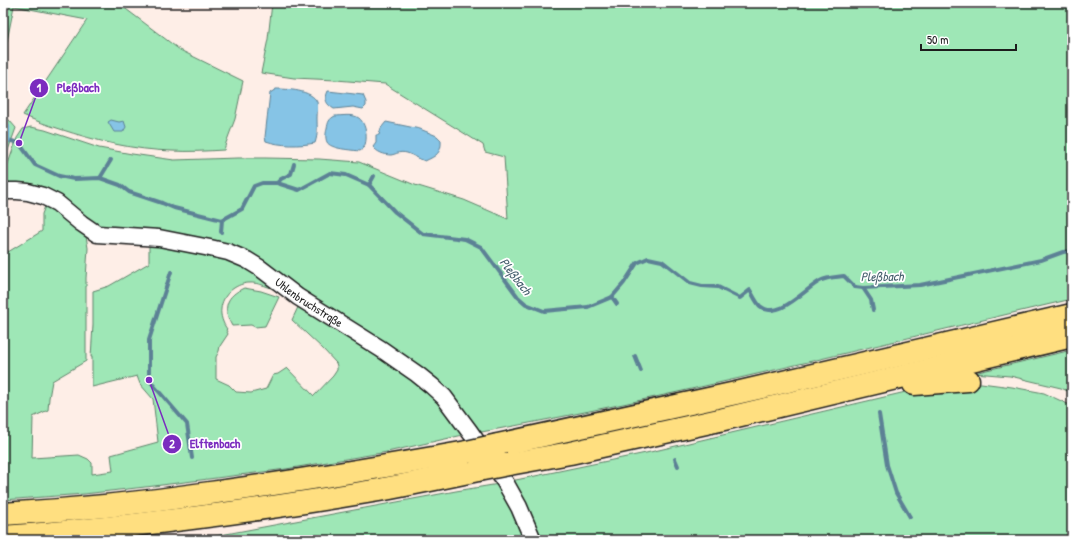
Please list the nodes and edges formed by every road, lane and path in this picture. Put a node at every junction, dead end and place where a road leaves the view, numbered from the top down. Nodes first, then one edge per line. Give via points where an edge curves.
1 (3, 192) edge
2 (1072, 315) edge
3 (1072, 336) edge
4 (968, 380) dead end
5 (866, 385) junction
6 (472, 461) junction
7 (3, 514) edge
8 (3, 537) edge
9 (533, 540) edge

1 - 9 street, Uhlenbruchstraße via 28,192 43,196 97,234 160,238 210,248 228,252 260,268 298,297 417,374 444,397 505,482
2 - 6 highway, bridge via 729,395 498,445
3 - 5 highway
4 - 5 highway
5 - 6 highway, bridge via 570,453 509,464
6 - 7 highway via 112,505
6 - 8 highway via 381,489 277,506 130,526

